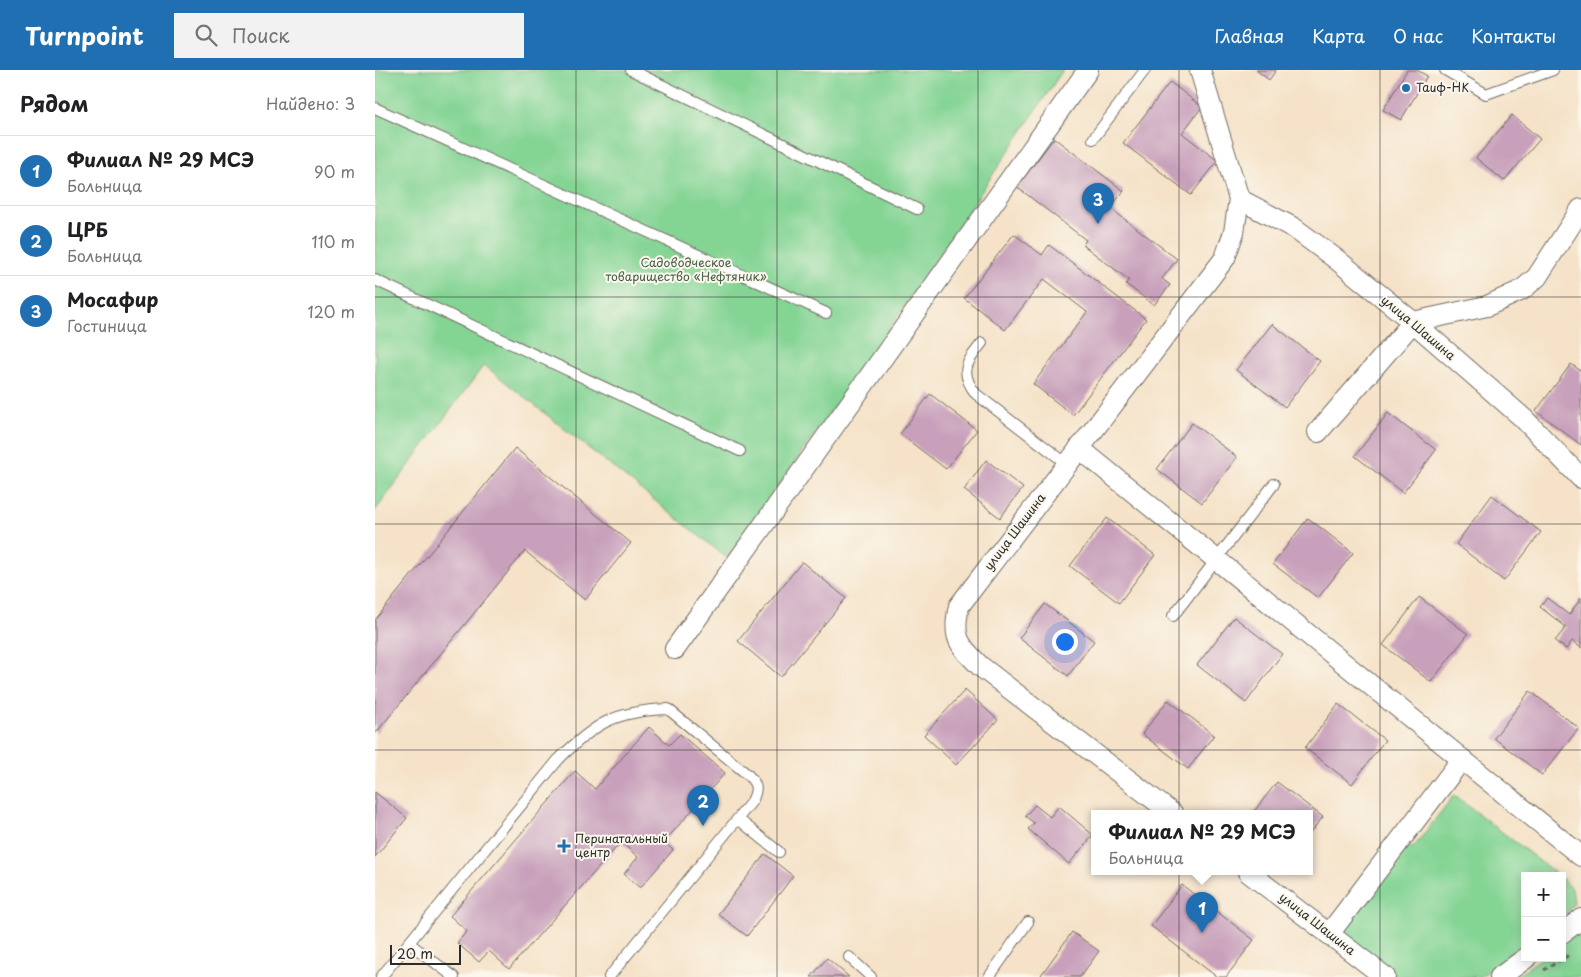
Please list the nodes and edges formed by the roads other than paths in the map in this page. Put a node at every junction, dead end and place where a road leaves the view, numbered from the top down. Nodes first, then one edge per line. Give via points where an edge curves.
1 (631, 70) edge
2 (1088, 70) edge
3 (1145, 70) edge
4 (1200, 70) edge
5 (1445, 70) edge
6 (1553, 70) edge
7 (375, 108) edge
8 (1093, 139) dead end
9 (1239, 199) junction
10 (917, 209) dead end
11 (1581, 209) edge
12 (375, 280) edge
13 (827, 313) dead end
14 (1413, 322) junction
15 (982, 343) dead end
16 (1318, 432) dead end
17 (740, 451) dead end
18 (1073, 456) junction
19 (1581, 478) edge
20 (1274, 484) dead end
21 (1216, 560) junction
22 (1173, 616) dead end
23 (675, 649) dead end
24 (1462, 759) junction
25 (1168, 810) edge
26 (738, 819) junction
27 (779, 852) dead end
28 (1581, 856) edge
29 (1252, 875) edge
30 (1581, 919) edge
31 (1028, 922) dead end
32 (1566, 929) edge
33 (1329, 934) junction
34 (409, 943) junction
35 (849, 957) dead end
36 (1521, 962) edge
37 (381, 977) edge
38 (454, 977) edge
39 (609, 977) edge
40 (871, 977) edge
41 (989, 977) edge
42 (1385, 977) edge
43 (1500, 977) edge

1 - 10 lane
2 - 23 street
3 - 8 lane
4 - 9 street, улица Шашина
5 - 6 lane via 1486,94
7 - 13 lane
9 - 14 street, улица Шашина via 1294,228
9 - 18 street, улица Шашина via 1234,232 1225,258
11 - 14 street via 1537,277 1522,290 1487,306
12 - 17 lane
14 - 16 street
14 - 19 street, улица Шашина via 1523,418
15 - 18 lane via 968,361 965,371 967,383 976,394
18 - 21 street
18 - 25 street, улица Шашина via 959,606 954,628 961,647 980,666
20 - 21 lane
21 - 22 lane
21 - 24 street
24 - 28 street
24 - 33 street
26 - 27 lane
26 - 34 lane via 757,791 755,782 668,709 640,710 613,717 584,734 558,760
26 - 39 lane
29 - 33 street, улица Шашина
30 - 32 street
31 - 41 lane
33 - 42 street, улица Шашина
34 - 37 lane
34 - 38 lane
35 - 40 lane
36 - 43 street

